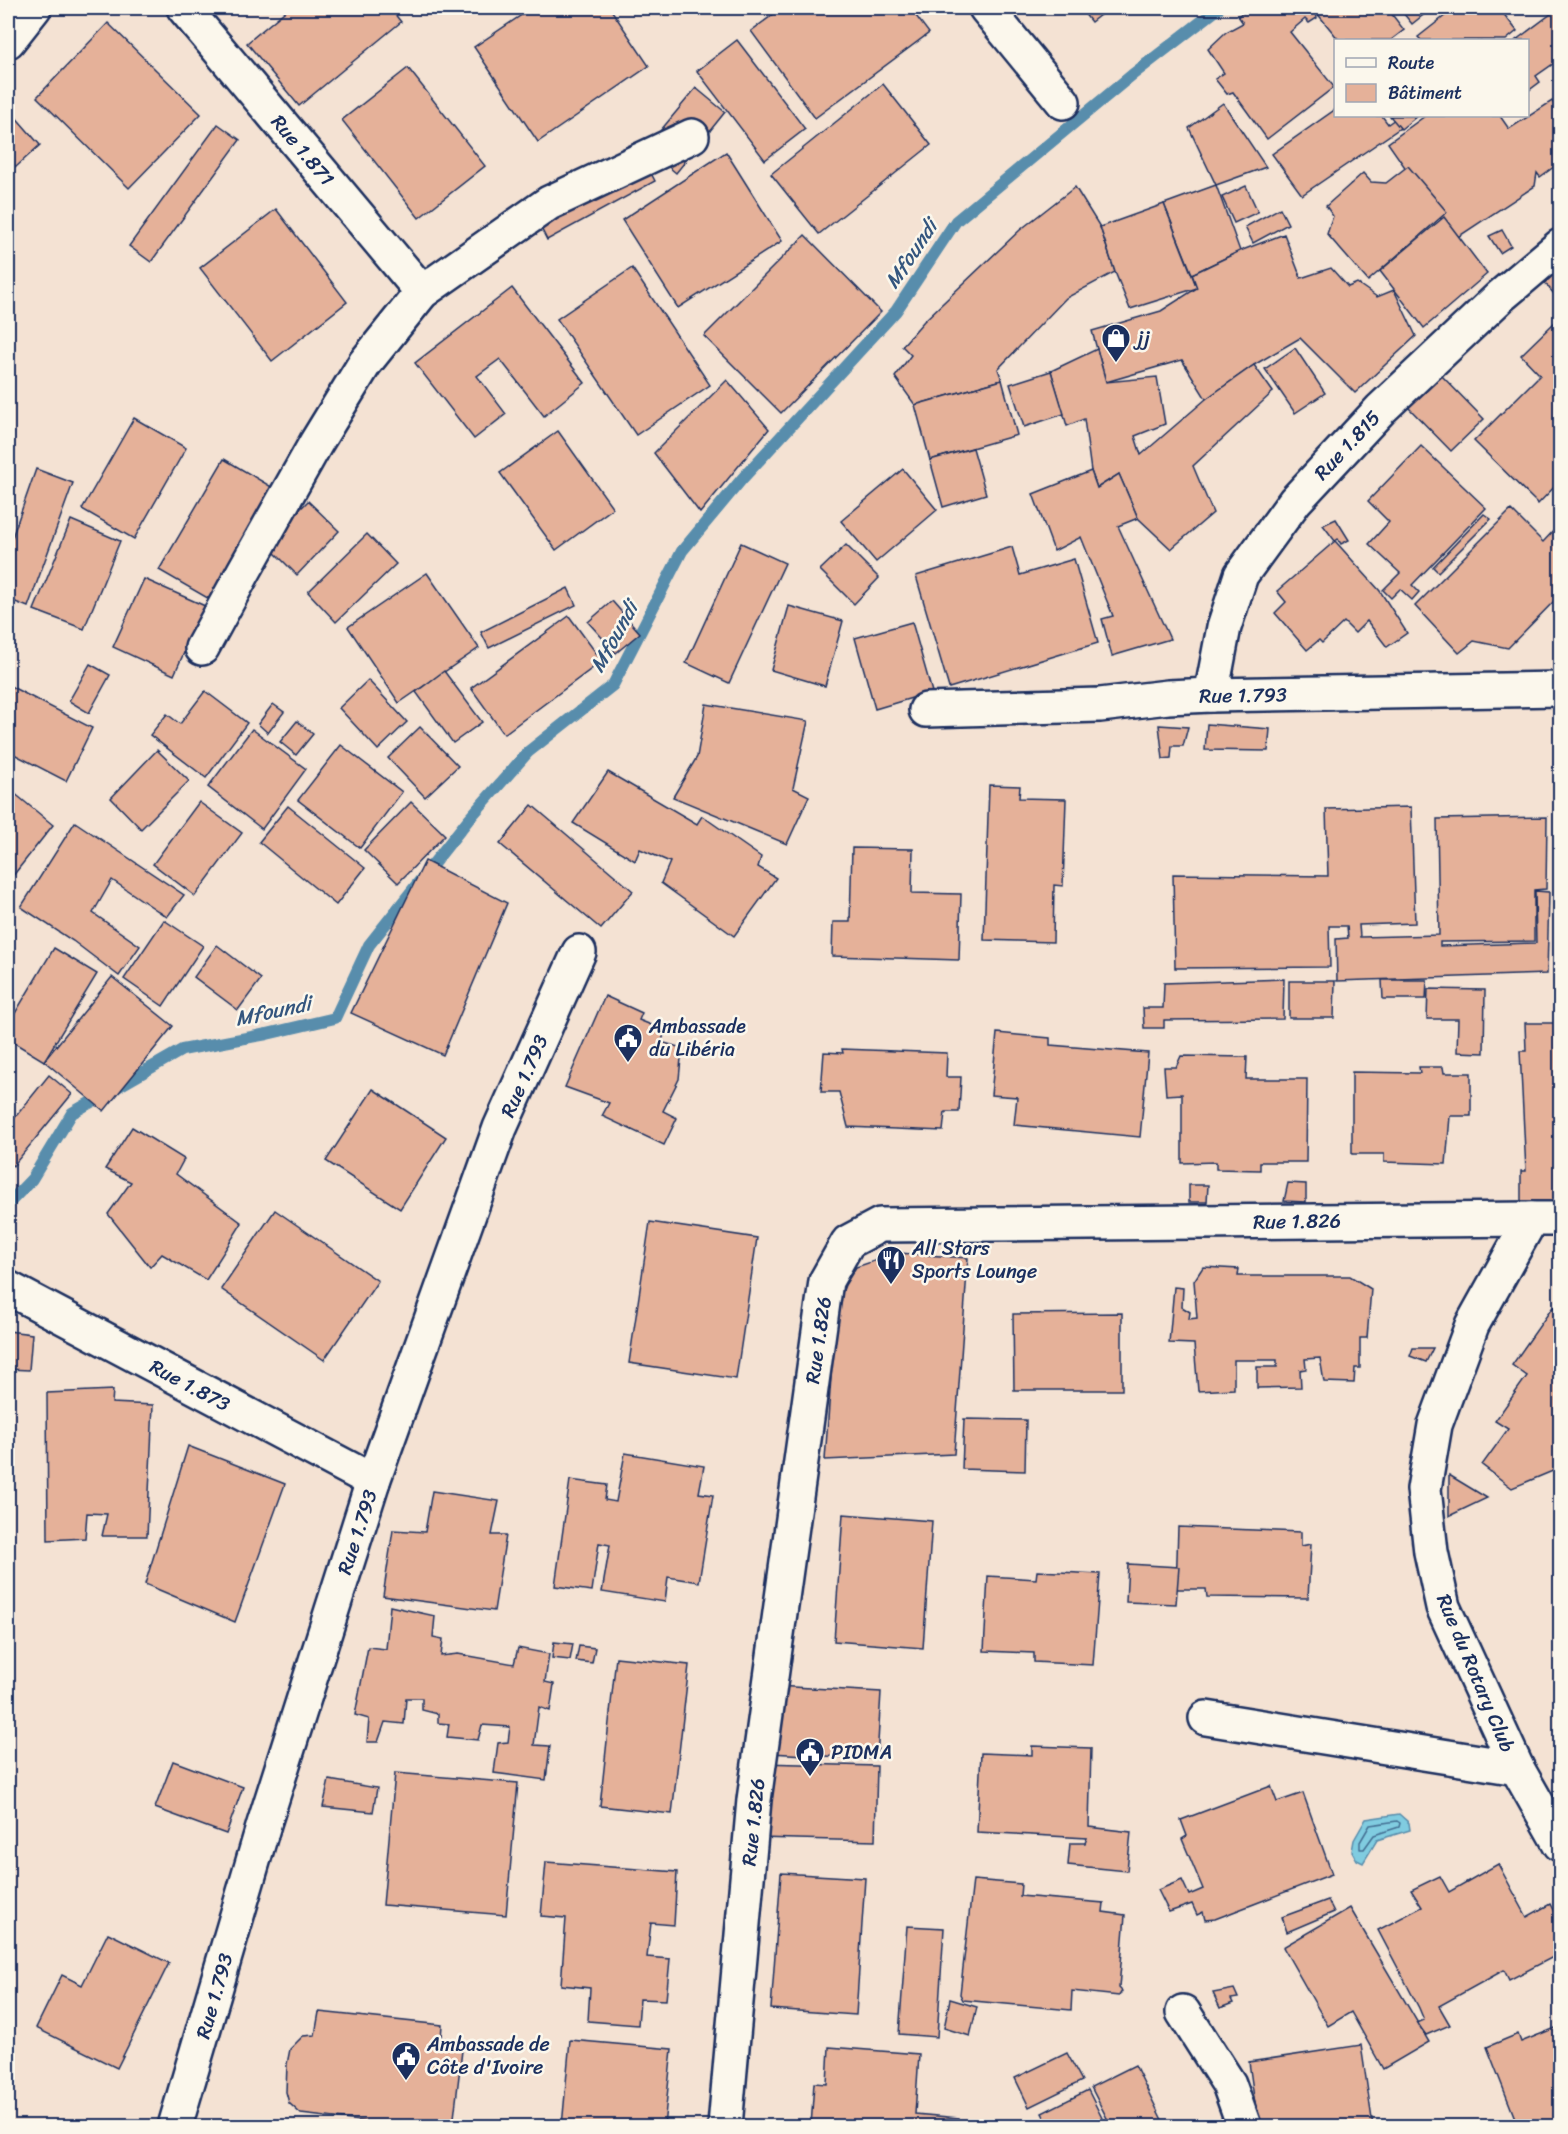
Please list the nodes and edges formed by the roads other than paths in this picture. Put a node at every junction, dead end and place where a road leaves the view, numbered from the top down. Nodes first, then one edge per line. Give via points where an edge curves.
1 (34, 8) edge
2 (184, 8) edge
3 (986, 8) edge
4 (8, 41) edge
5 (1063, 102) dead end
6 (692, 136) dead end
7 (1560, 246) edge
8 (422, 292) junction
9 (202, 648) dead end
10 (1560, 689) edge
11 (1211, 695) junction
12 (926, 710) dead end
13 (579, 952) dead end
14 (1546, 1219) edge
15 (8, 1288) edge
16 (373, 1482) junction
17 (1206, 1718) dead end
18 (1517, 1768) junction
19 (1560, 1844) edge
20 (1183, 2012) dead end
21 (174, 2127) edge
22 (725, 2127) edge
23 (1244, 2127) edge

1 - 4 street
2 - 8 street, Rue 1.871
3 - 5 street
6 - 8 street via 549,203
7 - 11 street, Rue 1.815 via 1381,409 1295,501 1241,576 1224,627
8 - 9 street via 365,363
10 - 11 street, Rue 1.793
11 - 12 street, Rue 1.793 via 1100,705
13 - 16 street, Rue 1.793 via 500,1128
14 - 18 street, Rue du Rotary Club via 1472,1325 1435,1425 1424,1489 1431,1552 1443,1607
14 - 22 street, Rue 1.826 via 880,1225 848,1242 826,1281 754,1800
15 - 16 street, Rue 1.873
16 - 21 street, Rue 1.793 via 264,1824
17 - 18 street
18 - 19 street, Rue du Rotary Club
20 - 23 street via 1229,2084

